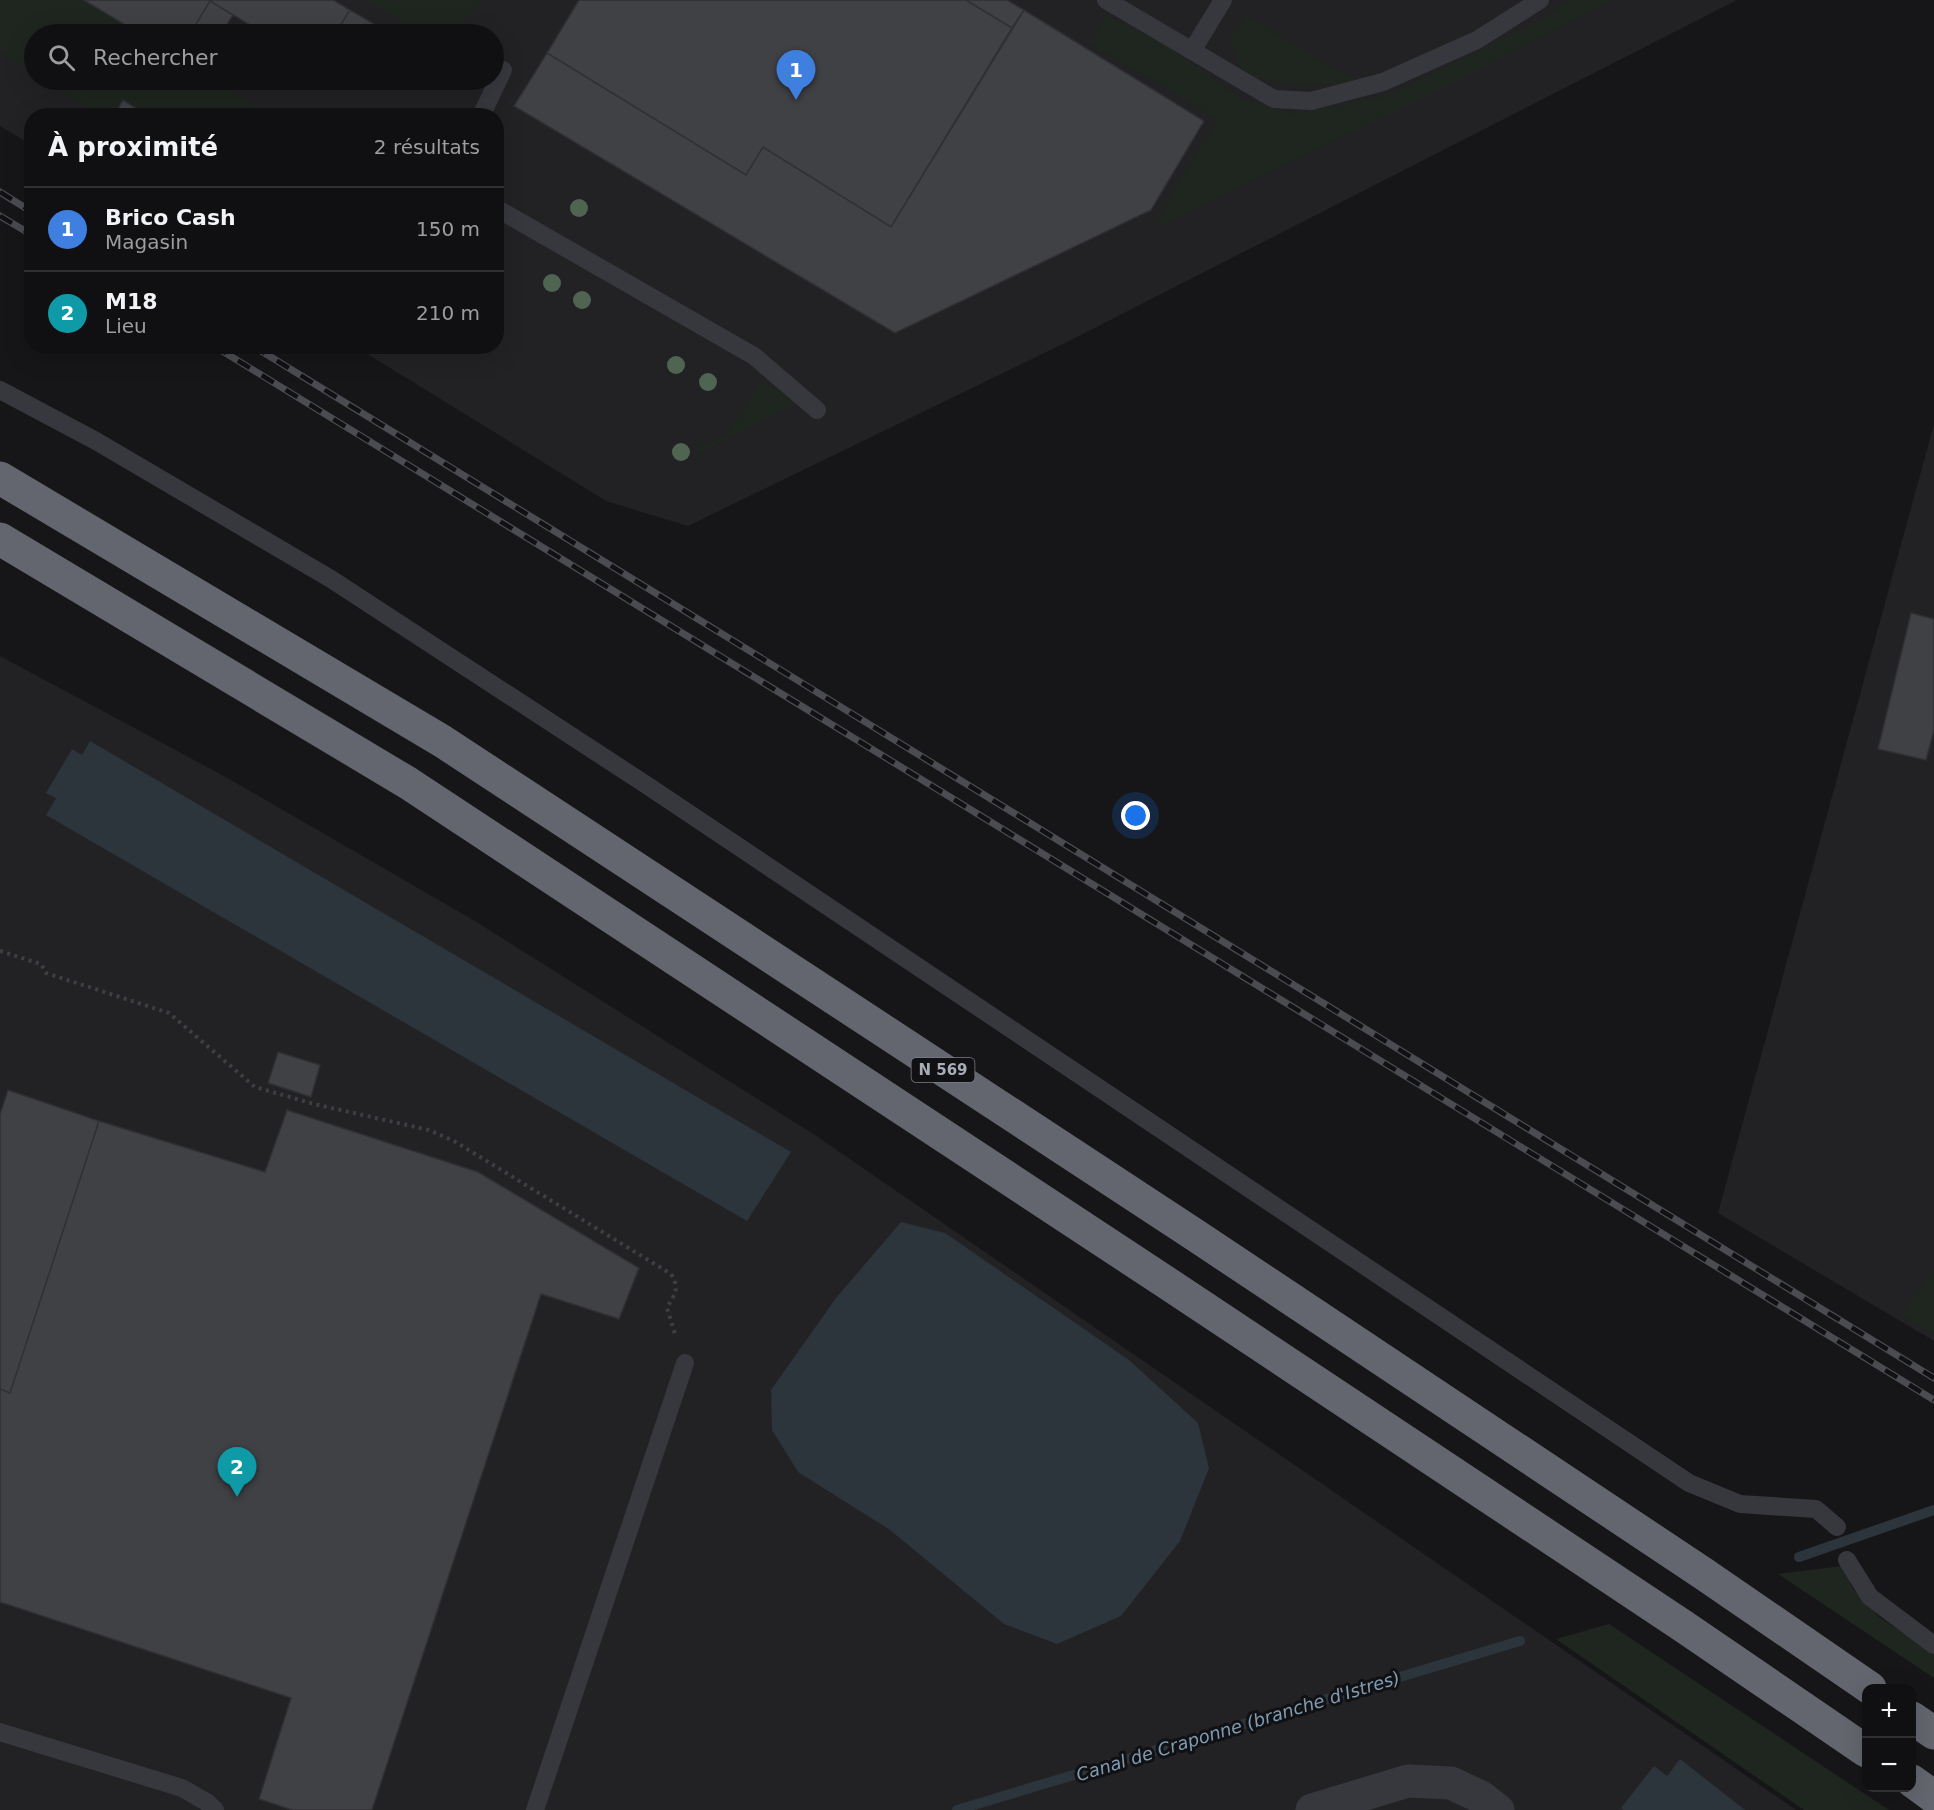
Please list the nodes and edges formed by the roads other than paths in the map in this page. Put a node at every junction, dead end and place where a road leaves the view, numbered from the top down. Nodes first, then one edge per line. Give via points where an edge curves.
1 (1106, 0) edge
2 (1223, 0) edge
3 (1540, 0) edge
4 (1192, 51) junction
5 (493, 90) edge
6 (485, 108) edge
7 (504, 213) edge
8 (0, 390) edge
9 (817, 410) dead end
10 (0, 478) edge
11 (0, 539) edge
12 (685, 1363) road end
13 (1837, 1527) dead end
14 (1847, 1560) dead end
15 (1934, 1645) edge
16 (1863, 1684) edge
17 (1916, 1721) edge
18 (0, 1732) edge
19 (1934, 1733) edge
20 (1862, 1748) edge
21 (1916, 1784) edge
22 (1934, 1797) edge
23 (534, 1809) edge
24 (215, 1810) edge
25 (1312, 1810) edge
26 (1498, 1810) edge

1 - 4 lane
2 - 4 lane
3 - 4 lane via 1477,40 1425,64 1383,82 1311,101 1274,99
5 - 6 lane
7 - 9 lane via 754,356
8 - 13 lane via 96,441 331,579 648,786 1689,1483 1740,1504 1816,1509
10 - 16 highway, N 569 via 442,741 1273,1287
11 - 20 highway via 418,790 1204,1307
12 - 23 lane
14 - 15 lane via 1870,1597
17 - 19 highway
18 - 24 lane via 182,1788
21 - 22 highway
25 - 26 street via 1408,1781 1451,1784 1481,1797

